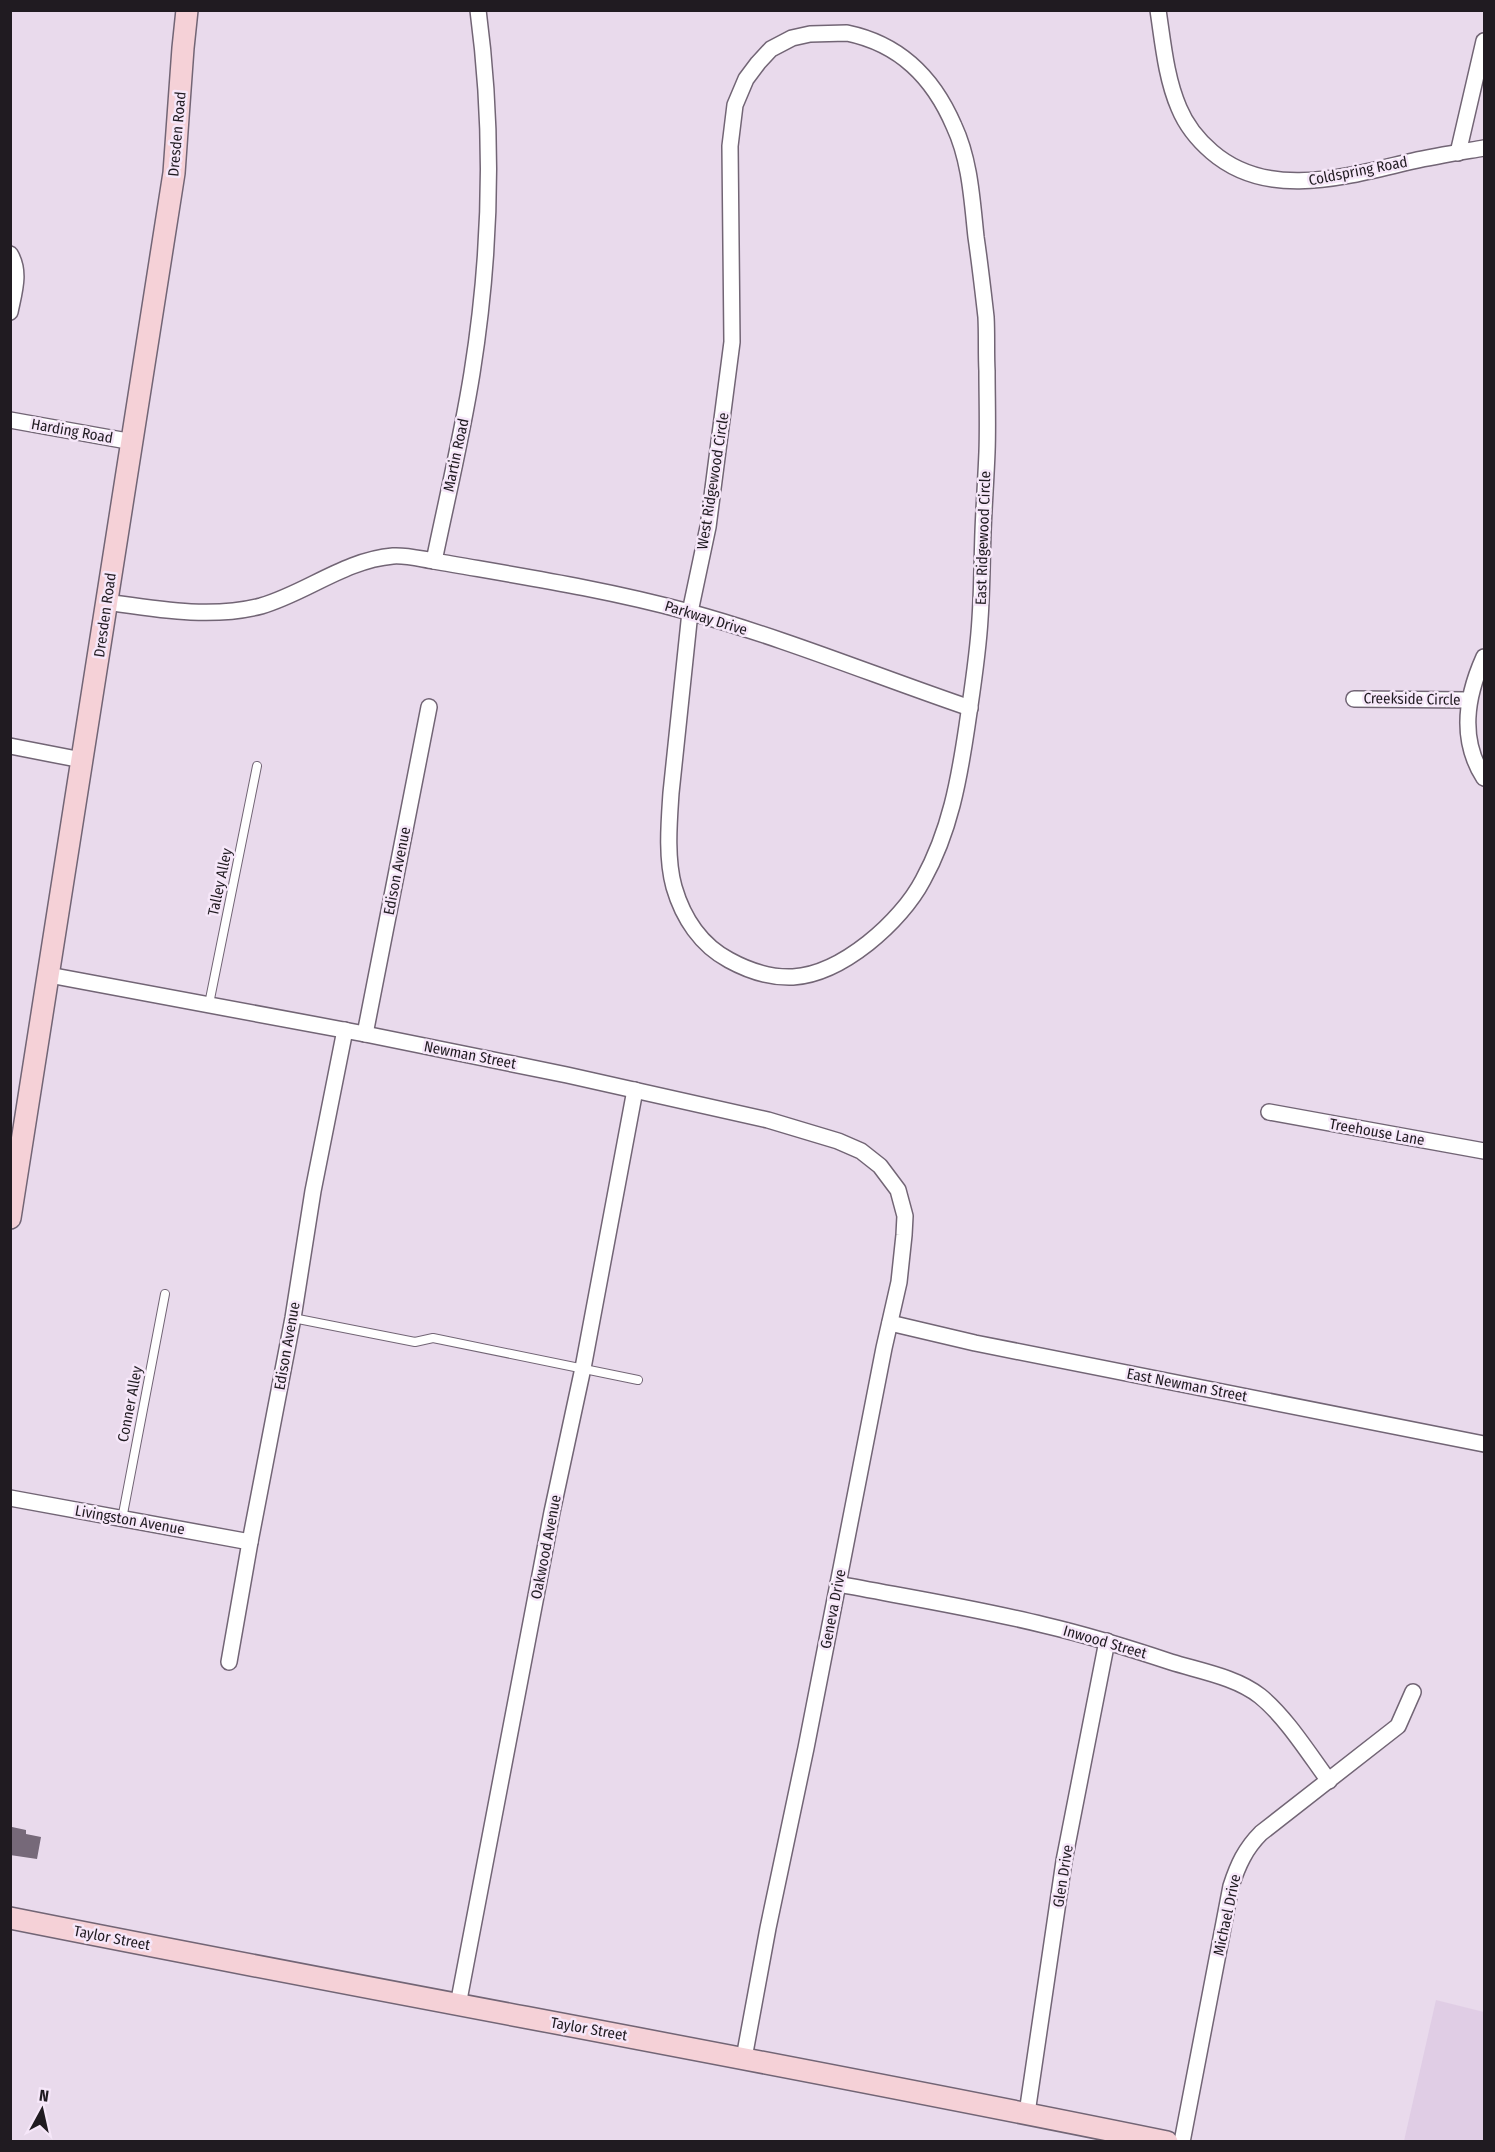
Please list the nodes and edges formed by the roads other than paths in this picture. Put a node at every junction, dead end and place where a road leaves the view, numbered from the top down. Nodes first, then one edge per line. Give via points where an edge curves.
1 (187, 10) edge
2 (478, 10) edge
3 (1158, 10) edge
4 (847, 33) joint
5 (1485, 41) edge
6 (1485, 148) edge
7 (1458, 153) junction
8 (10, 254) edge
9 (10, 312) edge
10 (10, 420) edge
11 (133, 442) junction
12 (434, 561) junction
13 (106, 602) junction
14 (690, 612) junction
15 (1485, 657) edge
16 (1354, 699) dead end
17 (1469, 700) junction
18 (429, 707) dead end
19 (969, 708) junction
20 (10, 746) edge
21 (82, 760) junction
22 (257, 766) dead end
23 (1485, 778) edge
24 (747, 970) joint
25 (49, 975) junction
26 (209, 1004) junction
27 (345, 1030) junction
28 (365, 1034) junction
29 (635, 1090) junction
30 (1269, 1112) dead end
31 (1485, 1151) edge
32 (880, 1166) joint
33 (10, 1218) edge
34 (165, 1293) dead end
35 (293, 1318) junction
36 (890, 1323) junction
37 (583, 1368) junction
38 (638, 1380) dead end
39 (1485, 1444) edge
40 (10, 1498) edge
41 (122, 1519) junction
42 (249, 1542) junction
43 (838, 1584) junction
44 (1107, 1641) junction
45 (229, 1662) dead end
46 (1413, 1692) dead end
47 (1329, 1781) junction
48 (10, 1918) edge
49 (458, 2005) junction
50 (744, 2058) junction
51 (1027, 2113) junction
52 (1167, 2142) edge
53 (1182, 2142) edge

1 - 11 street, Dresden Road via 176,160
2 - 12 street, Martin Road via 488,144 485,252 472,371
3 - 7 street, Coldspring Road via 1179,108 1190,128 1223,162 1267,178 1302,182
4 - 14 street, West Ridgewood Circle via 810,34 771,49 746,79 735,105 730,146 732,342 708,527
4 - 19 street, East Ridgewood Circle via 883,44 921,74 954,125 970,188 986,320 987,450 980,621
5 - 7 street
6 - 7 street, Coldspring Road
8 - 9 street via 17,274
10 - 11 street, Harding Road
11 - 13 street, Dresden Road
12 - 13 street via 394,556 360,563 288,597 232,611 202,612
12 - 14 street, Parkway Drive via 604,591
13 - 21 street, Dresden Road
14 - 19 street, Parkway Drive
14 - 24 street, West Ridgewood Circle via 669,822 674,886 690,924 703,941 717,954
15 - 17 street
16 - 17 street, Creekside Circle
17 - 23 street via 1467,726 1471,751
18 - 28 street, Edison Avenue
19 - 24 street, East Ridgewood Circle via 957,789 936,853 912,899 880,934 822,970 795,977
20 - 21 street
21 - 25 street, Dresden Road
22 - 26 lane, Talley Alley
25 - 26 street, Newman Street
25 - 33 street, Dresden Road
26 - 27 street, Newman Street
27 - 28 street, Newman Street
27 - 35 street, Edison Avenue
28 - 29 street, Newman Street
29 - 32 street, Newman Street via 768,1120 838,1141 861,1151
29 - 37 street, Oakwood Avenue
30 - 31 street, Treehouse Lane
32 - 36 street, Geneva Drive via 898,1190 905,1215 899,1282
34 - 41 lane, Conner Alley
35 - 37 lane via 415,1342 434,1338
35 - 42 street, Edison Avenue
36 - 39 street, East Newman Street
36 - 43 street, Geneva Drive
37 - 38 lane
37 - 49 street, Oakwood Avenue
40 - 41 street, Livingston Avenue
41 - 42 street, Livingston Avenue
42 - 45 street, Edison Avenue
43 - 44 street, Inwood Street via 986,1612
43 - 50 street, Geneva Drive
44 - 47 street, Inwood Street via 1251,1690 1291,1729
44 - 51 street, Glen Drive via 1064,1861
46 - 47 street, Michael Drive via 1398,1726
47 - 53 street, Michael Drive via 1261,1833 1238,1865
48 - 49 street, Taylor Street
49 - 50 street, Taylor Street
50 - 51 street, Taylor Street
51 - 52 street, Taylor Street

